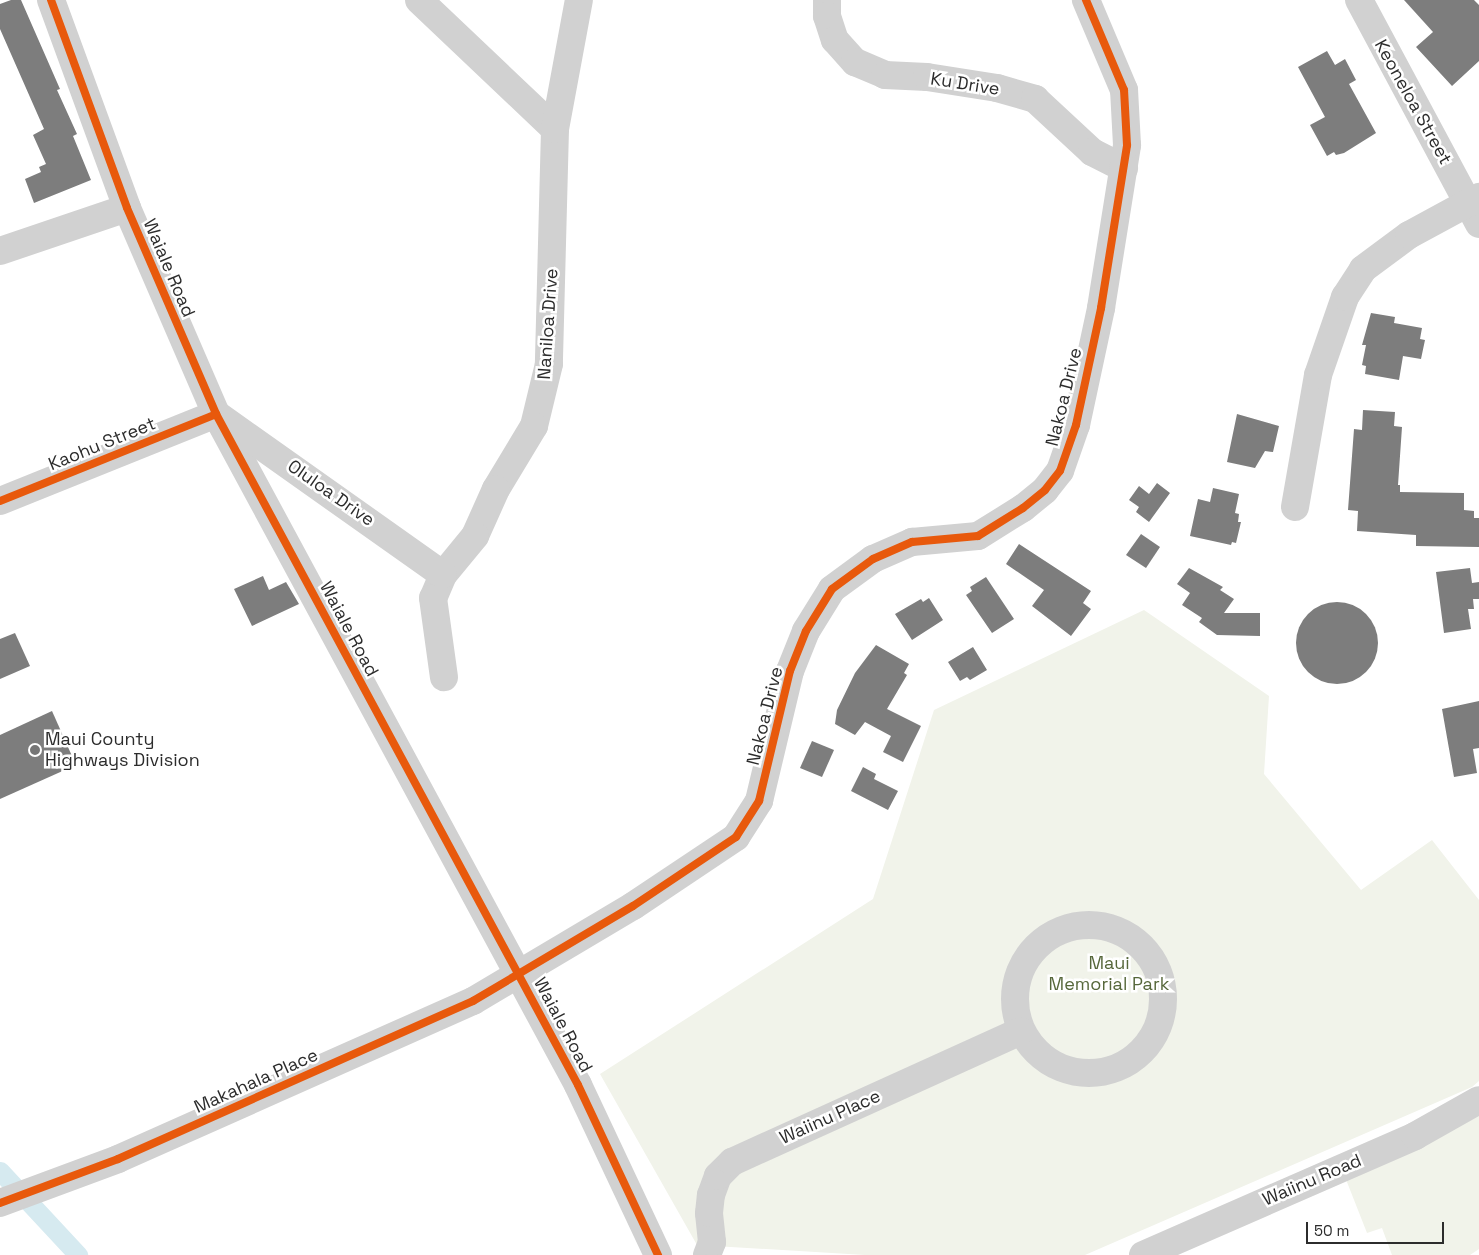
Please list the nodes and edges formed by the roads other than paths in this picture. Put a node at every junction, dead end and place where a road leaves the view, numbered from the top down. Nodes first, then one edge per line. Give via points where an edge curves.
1 (51, 0) edge
2 (419, 0) edge
3 (579, 0) edge
4 (827, 0) edge
5 (1086, 0) edge
6 (1359, 0) edge
7 (556, 129) junction
8 (1124, 168) junction
9 (127, 208) junction
10 (1475, 208) edge
11 (0, 251) edge
12 (216, 414) junction
13 (0, 502) edge
14 (1294, 507) dead end
15 (443, 575) junction
16 (444, 677) dead end
17 (520, 974) junction
18 (1021, 1031) junction
19 (1479, 1100) edge
20 (16, 1198) edge
21 (658, 1255) edge
22 (707, 1255) edge
23 (1143, 1255) edge

1 - 9 street, Waiale Road
2 - 7 street
3 - 7 street, Naniloa Drive
4 - 8 street, Ku Drive via 827,16 835,40 854,62 885,75 926,77 997,88 1035,98 1092,152
5 - 8 street, Nakoa Drive via 1124,90 1127,145
6 - 10 street, Keoneloa Street
7 - 15 street, Naniloa Drive via 549,364 542,400 534,426 496,489 475,536
8 - 17 street, Nakoa Drive via 1101,308 1078,415 1060,471 1031,502 978,536 912,542 874,559 832,589 806,632 790,671 759,801 736,837 705,861
9 - 11 street
9 - 12 street, Waiale Road
10 - 14 street via 1409,235 1363,269 1345,297 1318,375
12 - 13 street, Kaohu Street
12 - 15 street, Oluloa Drive
12 - 17 street, Waiale Road
15 - 16 street, Naniloa Drive via 434,598
17 - 20 street, Makahala Place via 472,1000 280,1087 118,1159
17 - 21 street, Waiale Road via 578,1085
18 - 18 street via 1038,1054 1063,1069 1092,1074 1120,1067 1144,1050 1160,1025 1164,996 1158,967 1140,944 1115,928 1086,924 1058,931 1034,948 1019,973 1014,1002
18 - 22 street, Waiinu Place via 732,1162 718,1176 711,1195 712,1242
19 - 23 street, Waiinu Road via 1415,1136

